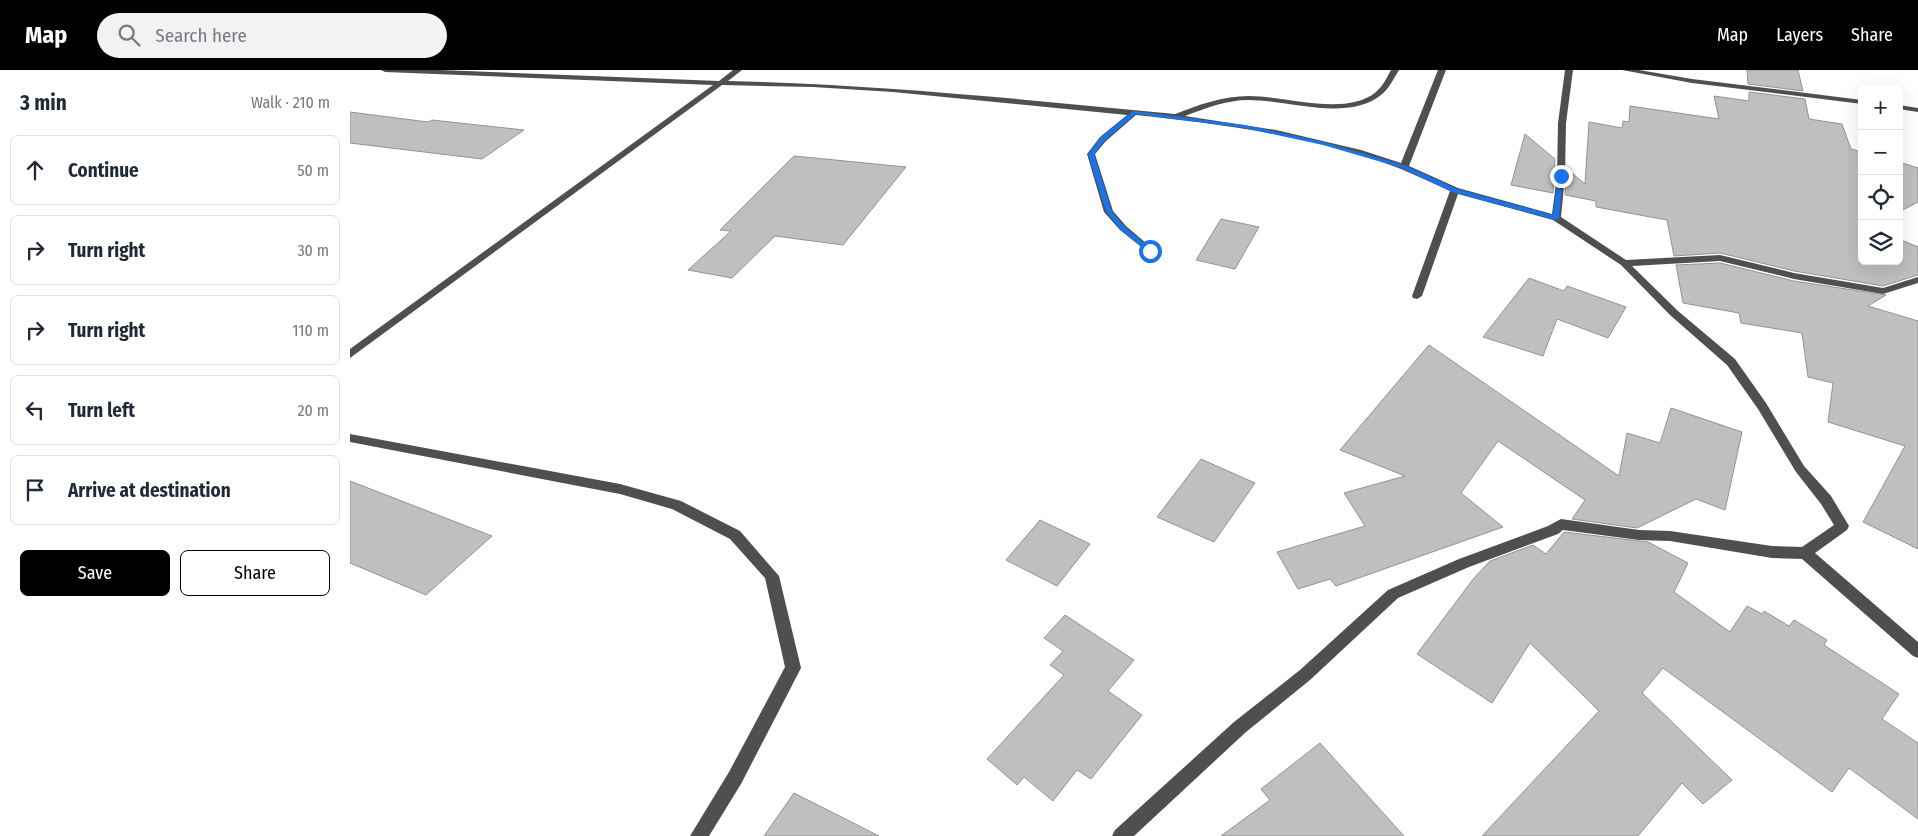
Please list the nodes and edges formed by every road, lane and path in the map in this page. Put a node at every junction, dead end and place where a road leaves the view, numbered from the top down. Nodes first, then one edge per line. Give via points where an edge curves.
1 (385, 70) edge
2 (738, 70) edge
3 (1395, 70) edge
4 (1442, 70) edge
5 (1569, 70) edge
6 (1626, 70) edge
7 (721, 83) junction
8 (1858, 102) edge
9 (1903, 108) edge
10 (1918, 110) edge
11 (1135, 112) junction
12 (1177, 116) junction
13 (1404, 167) junction
14 (1454, 190) junction
15 (1556, 218) junction
16 (1150, 251) dead end
17 (1624, 263) junction
18 (1918, 280) edge
19 (1416, 296) dead end
20 (350, 354) edge
21 (350, 438) edge
22 (1805, 554) junction
23 (1918, 652) edge
24 (700, 836) edge
25 (1120, 836) edge

1 - 7 street
2 - 7 street
3 - 12 street via 1378,94 1364,102 1329,105 1248,98 1212,102
4 - 13 street
5 - 15 street
6 - 8 street
7 - 11 street via 894,90
7 - 20 street
9 - 10 street
11 - 12 street
11 - 16 street via 1103,138 1091,154 1109,212
12 - 13 street via 1276,132
13 - 14 street
14 - 15 street
14 - 19 street
15 - 17 street
17 - 18 street via 1720,258 1794,276 1884,290
17 - 22 street via 1674,313 1731,362 1800,469 1838,519 1842,526
21 - 24 street via 620,489 676,505 735,535 772,576 793,668 735,778
22 - 23 street
22 - 25 street via 1561,524 1553,530 1464,563 1393,594

